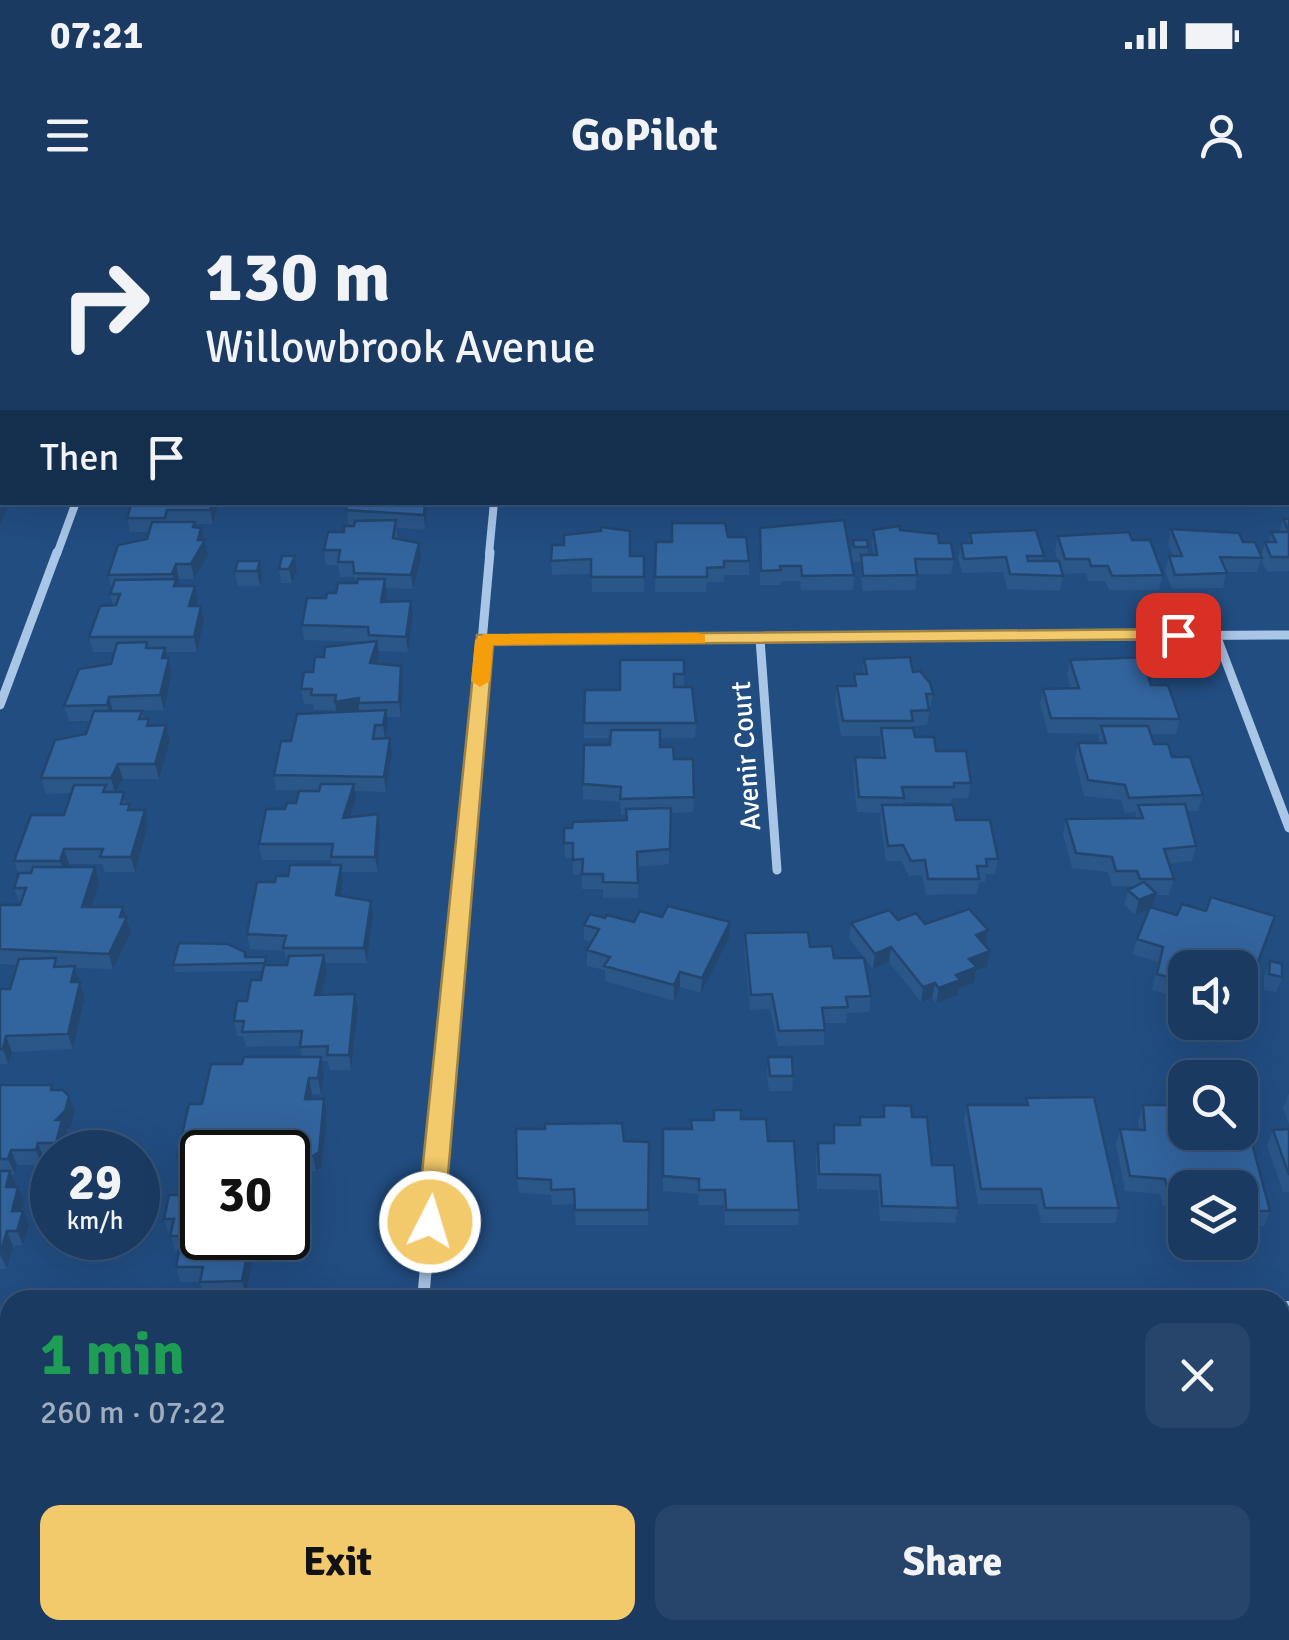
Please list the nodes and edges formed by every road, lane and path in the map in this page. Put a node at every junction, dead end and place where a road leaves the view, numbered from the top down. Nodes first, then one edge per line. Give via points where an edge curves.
1 (75, 505) edge
2 (494, 505) edge
3 (1216, 634) junction
4 (1289, 635) edge
5 (760, 639) junction
6 (484, 640) junction
7 (3, 691) edge
8 (0, 705) edge
9 (1289, 828) edge
10 (777, 870) dead end
11 (425, 1290) edge

1 - 7 street
2 - 6 street
3 - 4 street
3 - 5 street
3 - 9 street
5 - 6 street
5 - 10 street, Avenir Court
6 - 11 street
7 - 8 street

